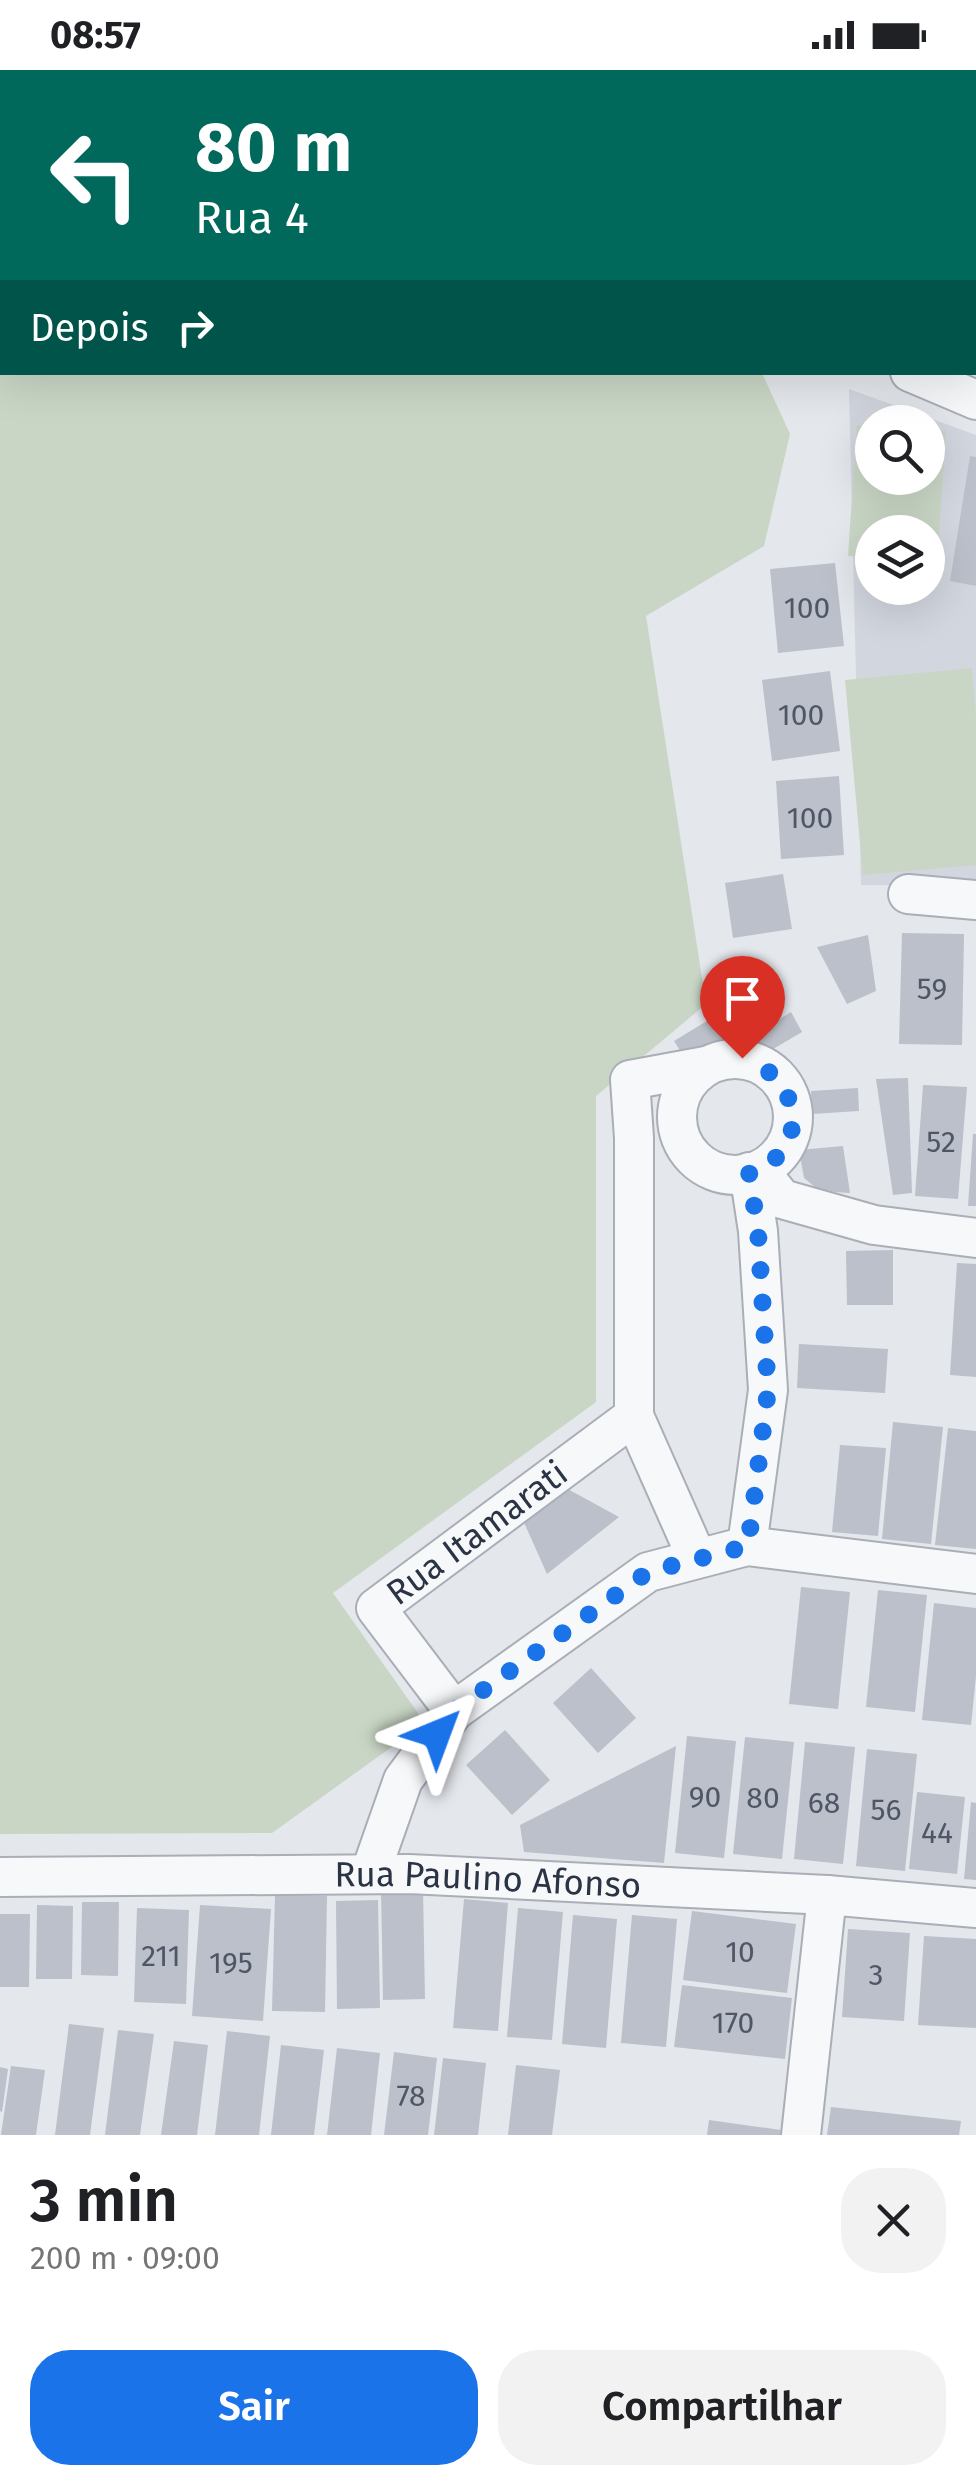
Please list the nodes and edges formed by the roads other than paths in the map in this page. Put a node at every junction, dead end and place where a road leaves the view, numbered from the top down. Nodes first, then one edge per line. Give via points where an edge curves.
1 (917, 375) edge
2 (976, 400) edge
3 (908, 894) dead end
4 (976, 900) edge
5 (706, 1066) junction
6 (754, 1171) junction
7 (976, 1238) edge
8 (634, 1416) junction
9 (748, 1546) junction
10 (697, 1558) junction
11 (976, 1574) edge
12 (454, 1711) junction
13 (370, 1874) junction
14 (0, 1877) edge
15 (827, 1894) junction
16 (976, 1908) edge
17 (802, 2135) edge

1 - 2 street
3 - 4 street
5 - 6 street via 680,1096 679,1134 702,1166 721,1174
5 - 6 street via 742,1058 775,1074 786,1089 792,1126 786,1144
5 - 8 street via 630,1080
6 - 7 street via 782,1199 874,1225
6 - 9 street via 768,1390
8 - 10 street
8 - 12 street, Rua Itamarati via 376,1608
9 - 10 street
9 - 11 street
10 - 12 street via 648,1572
12 - 13 street via 403,1780
13 - 14 street, Rua Paulino Afonso
13 - 15 street, Rua Paulino Afonso
15 - 16 street, Rua Paulino Afonso
15 - 17 street

